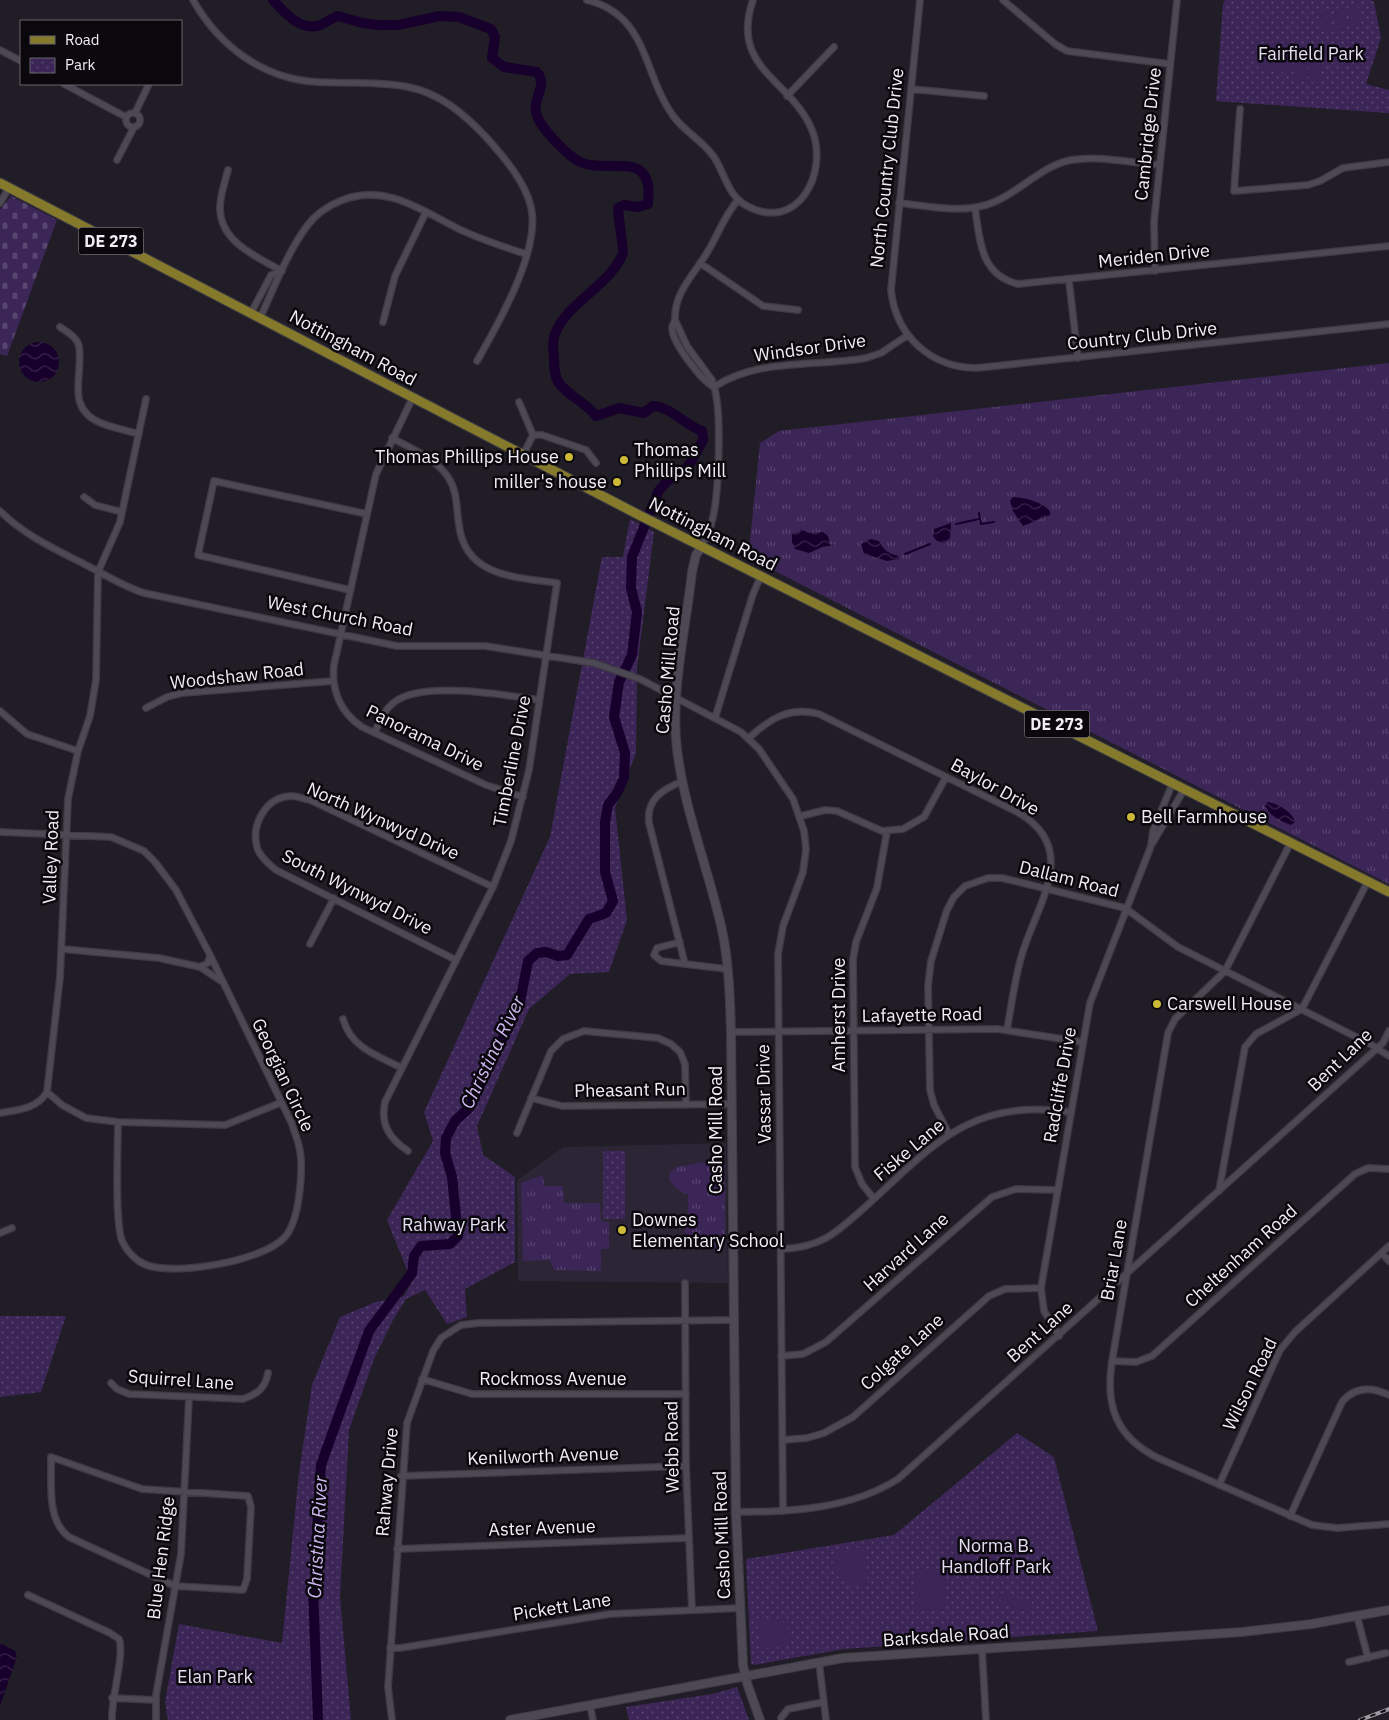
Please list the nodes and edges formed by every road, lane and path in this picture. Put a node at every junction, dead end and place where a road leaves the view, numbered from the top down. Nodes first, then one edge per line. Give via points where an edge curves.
1 (193, 0) edge
2 (587, 0) edge
3 (753, 0) edge
4 (920, 0) edge
5 (1003, 0) edge
6 (1177, 0) edge
7 (834, 47) dead end
8 (0, 50) edge
9 (20, 60) edge
10 (1170, 64) junction
11 (66, 85) edge
12 (149, 85) edge
13 (910, 89) junction
14 (786, 96) junction
15 (984, 96) dead end
16 (1240, 108) dead end
17 (135, 113) junction
18 (126, 117) junction
19 (134, 127) junction
20 (117, 160) dead end
21 (1389, 162) edge
22 (1159, 165) junction
23 (228, 170) dead end
24 (0, 184) edge
25 (9, 188) junction
26 (738, 200) junction
27 (0, 203) edge
28 (899, 203) junction
29 (976, 208) junction
30 (426, 212) junction
31 (1389, 246) edge
32 (526, 254) junction
33 (700, 263) junction
34 (282, 271) junction
35 (1155, 271) junction
36 (1069, 280) junction
37 (798, 310) dead end
38 (255, 316) junction
39 (383, 322) dead end
40 (1389, 324) edge
41 (60, 327) dead end
42 (908, 336) junction
43 (1078, 358) junction
44 (477, 361) dead end
45 (714, 387) junction
46 (413, 397) junction
47 (146, 399) dead end
48 (519, 402) dead end
49 (139, 434) junction
50 (534, 435) junction
51 (392, 438) junction
52 (524, 455) junction
53 (596, 462) dead end
54 (84, 497) dead end
55 (0, 511) edge
56 (122, 512) junction
57 (367, 514) junction
58 (702, 546) junction
59 (98, 572) junction
60 (761, 576) junction
61 (350, 590) junction
62 (341, 634) junction
63 (546, 655) junction
64 (333, 682) junction
65 (677, 698) junction
66 (539, 700) junction
67 (146, 708) dead end
68 (0, 711) edge
69 (715, 718) junction
70 (374, 732) junction
71 (749, 738) junction
72 (78, 752) junction
73 (946, 777) junction
74 (683, 781) junction
75 (1173, 782) junction
76 (1185, 788) junction
77 (523, 798) junction
78 (263, 811) joint
79 (801, 816) junction
80 (887, 831) junction
81 (0, 832) edge
82 (65, 836) junction
83 (1290, 842) junction
84 (1151, 846) junction
85 (1368, 881) junction
86 (493, 887) junction
87 (1047, 889) junction
88 (1389, 892) edge
89 (334, 898) junction
90 (1125, 908) junction
91 (680, 942) junction
92 (310, 944) dead end
93 (62, 949) junction
94 (209, 953) junction
95 (456, 960) junction
96 (685, 964) junction
97 (200, 967) junction
98 (727, 969) junction
99 (1225, 971) junction
100 (223, 982) junction
101 (1302, 1010) junction
102 (343, 1019) dead end
103 (854, 1030) junction
104 (929, 1030) junction
105 (1007, 1030) junction
106 (778, 1031) junction
107 (1389, 1031) edge
108 (731, 1032) junction
109 (1082, 1042) junction
110 (1378, 1048) junction
111 (1389, 1056) edge
112 (402, 1068) junction
113 (47, 1092) junction
114 (531, 1098) junction
115 (280, 1103) junction
116 (731, 1104) junction
117 (686, 1105) junction
118 (1070, 1112) junction
119 (0, 1113) edge
120 (118, 1122) junction
121 (518, 1133) dead end
122 (948, 1134) junction
123 (408, 1151) dead end
124 (1389, 1169) edge
125 (1057, 1190) junction
126 (1218, 1192) junction
127 (874, 1199) junction
128 (12, 1228) dead end
129 (0, 1233) edge
130 (1389, 1246) edge
131 (781, 1249) junction
132 (1382, 1253) junction
133 (1389, 1261) edge
134 (1126, 1276) junction
135 (685, 1283) dead end
136 (1041, 1288) junction
137 (733, 1320) junction
138 (685, 1321) junction
139 (1059, 1336) junction
140 (782, 1356) junction
141 (1112, 1361) junction
142 (268, 1373) dead end
143 (422, 1379) junction
144 (111, 1383) dead end
145 (686, 1394) junction
146 (1389, 1395) edge
147 (189, 1398) junction
148 (782, 1440) junction
149 (686, 1466) junction
150 (401, 1476) junction
151 (1219, 1485) junction
152 (185, 1492) junction
153 (783, 1511) junction
154 (736, 1512) junction
155 (1290, 1516) junction
156 (1389, 1524) edge
157 (689, 1538) junction
158 (396, 1549) junction
159 (175, 1586) junction
160 (28, 1595) dead end
161 (740, 1608) junction
162 (692, 1610) junction
163 (1389, 1610) edge
164 (1357, 1616) junction
165 (390, 1648) junction
166 (982, 1648) junction
167 (1386, 1653) dead end
168 (1368, 1658) junction
169 (819, 1662) junction
170 (1349, 1662) dead end
171 (745, 1676) junction
172 (112, 1698) junction
173 (155, 1700) junction
174 (824, 1702) junction
175 (590, 1706) junction
176 (781, 1718) dead end
177 (112, 1720) edge
178 (156, 1720) edge
179 (392, 1720) edge
180 (510, 1720) edge
181 (593, 1720) edge
182 (760, 1720) edge
183 (826, 1720) edge
184 (986, 1720) edge

1 - 32 street via 225,42 268,71 315,82 409,87 438,97 462,113 505,160 526,193 533,218
2 - 26 street via 609,8 629,24 673,116 710,152
3 - 14 street via 748,20 750,46 761,67
4 - 13 street, North Country Club Drive
5 - 10 street via 1067,51
6 - 10 street, Cambridge Drive
7 - 14 street
8 - 9 street
10 - 22 street, Cambridge Drive
11 - 18 street
12 - 17 street
13 - 15 street
13 - 28 street, North Country Club Drive
14 - 26 street via 806,118 815,138 818,162 810,188 797,204 776,212 754,210
16 - 21 street via 1234,191 1308,185 1343,168
17 - 18 street
17 - 19 street via 140,120
18 - 19 street via 127,124
19 - 20 street
22 - 29 street via 1072,160 1044,171 996,202
22 - 35 street, Cambridge Drive via 1153,232
23 - 34 street via 220,207 224,226 240,245
24 - 25 main road, Nottingham Road / DE 273
25 - 27 street
25 - 38 main road, Nottingham Road / DE 273
26 - 33 street via 724,218
28 - 29 street
28 - 42 street, North Country Club Drive via 891,290 896,314
29 - 36 street, Meriden Drive via 983,256 998,276 1025,285
30 - 32 street via 472,235
30 - 34 street via 401,199 383,195 364,195 338,202 308,225
30 - 39 street via 395,276
31 - 35 street, Meriden Drive
32 - 44 street via 510,302
33 - 37 street via 763,306
33 - 45 street via 680,292 672,329 679,347 707,384
34 - 38 street
34 - 38 street via 271,275
35 - 36 street, Meriden Drive
36 - 43 street
38 - 46 main road, Nottingham Road / DE 273
40 - 43 street, Country Club Drive
41 - 49 street via 74,336 78,346 78,390 83,409 100,423
42 - 43 street, Country Club Drive via 930,356 960,367 987,368
42 - 45 street, Windsor Drive via 881,353 866,358 749,371 729,377
45 - 58 street via 719,410 714,510
46 - 51 street, Panorama Drive
46 - 52 main road, Nottingham Road / DE 273
47 - 49 street
48 - 50 street
49 - 56 street
50 - 52 street
50 - 53 street via 586,450
51 - 57 street, Panorama Drive via 378,468
51 - 63 street, Timberline Drive via 434,462 448,477 457,499 462,539 475,560 488,570 505,575 557,583
52 - 58 main road, Nottingham Road / DE 273
54 - 56 street via 95,505
55 - 59 street, West Church Road via 32,536
56 - 59 street
57 - 61 street, Panorama Drive
57 - 61 street via 214,481 198,555
58 - 60 main road, Nottingham Road / DE 273
58 - 65 street, Casho Mill Road via 693,568
59 - 62 street, West Church Road via 151,595
59 - 72 street, Valley Road via 96,680 90,716
60 - 69 street
60 - 75 main road, Nottingham Road / DE 273
61 - 62 street, Panorama Drive
62 - 63 street, West Church Road via 397,646 474,645
62 - 64 street, Panorama Drive
63 - 65 street, West Church Road via 618,670
63 - 66 street, Timberline Drive
64 - 67 street, Woodshaw Road via 182,694 167,697
64 - 70 street, Panorama Drive via 346,713
65 - 69 street, West Church Road
65 - 74 street, Casho Mill Road via 676,738
66 - 70 street via 482,692 411,694 388,707
66 - 77 street, Timberline Drive
68 - 72 street via 27,734
69 - 71 street, Vassar Drive
70 - 77 street, Panorama Drive via 491,787
71 - 73 street, Baylor Drive via 779,716 795,711 810,712 834,720
71 - 79 street, Vassar Drive via 793,799
72 - 82 street, Valley Road via 68,799
73 - 80 street via 931,808 920,821 904,829
73 - 87 street, Baylor Drive via 1026,817 1039,828 1052,857
74 - 91 street via 656,797 648,816
74 - 98 street, Casho Mill Road via 722,930
75 - 76 main road, Nottingham Road / DE 273
75 - 84 street, Radcliffe Drive via 1153,831
76 - 83 main road, Nottingham Road / DE 273
76 - 84 street, Radcliffe Drive
77 - 86 street, Timberline Drive via 512,841
78 - 86 street, North Wynwyd Drive via 269,804 291,796 310,800
78 - 89 street, South Wynwyd Drive via 256,834 257,848 266,862
79 - 80 street via 825,810 837,811
79 - 106 street, Vassar Drive via 805,858 801,879 780,935
80 - 103 street, Amherst Drive via 877,888 854,950
81 - 82 street, Georgian Circle
82 - 93 street, Valley Road
82 - 94 street, Georgian Circle via 111,837 144,851 167,876
83 - 85 main road, Nottingham Road / DE 273
83 - 99 street, Briar Lane
84 - 90 street, Radcliffe Drive
85 - 88 main road, Nottingham Road / DE 273
85 - 101 street
86 - 95 street, Timberline Drive
87 - 90 street, Dallam Road
87 - 104 street, Dallam Road via 995,878 972,882 959,891 948,910 931,961
87 - 105 street, Baylor Drive via 1020,960
89 - 92 street
89 - 95 street, South Wynwyd Drive
90 - 99 street, Dallam Road via 1178,947
90 - 109 street, Radcliffe Drive via 1092,994
91 - 96 street
91 - 96 street via 657,948 654,956 661,961
93 - 97 street via 159,958
93 - 113 street, Valley Road
94 - 97 street via 208,963
94 - 100 street, Georgian Circle
95 - 112 street, Timberline Drive
96 - 98 street
97 - 100 street
98 - 108 street, Casho Mill Road
99 - 101 street, Dallam Road
99 - 134 street, Briar Lane via 1175,1019 1168,1034
100 - 115 street, Georgian Circle
101 - 110 street, Dallam Road
101 - 126 street via 1256,1034 1245,1047
102 - 112 street via 354,1042
103 - 104 street, Lafayette Road
103 - 106 street, Lafayette Road
103 - 127 street, Amherst Drive via 855,1167 862,1184
104 - 105 street, Lafayette Road
104 - 122 street, Dallam Road via 930,1090
105 - 109 street, Lafayette Road
106 - 108 street, Lafayette Road
106 - 131 street, Vassar Drive
107 - 110 street, Bent Lane
108 - 116 street, Casho Mill Road
109 - 118 street, Radcliffe Drive
110 - 111 street, Dallam Road
110 - 126 street, Bent Lane
112 - 123 street, Timberline Drive via 386,1102 384,1119 391,1138
113 - 119 street via 31,1107
113 - 120 street via 86,1118
114 - 117 street, Pheasant Run via 562,1106
114 - 117 street via 556,1044 570,1034 592,1030 658,1038 671,1044 680,1052 685,1064
114 - 121 street
115 - 120 street via 225,1125
115 - 120 street, Georgian Circle via 292,1124 301,1164 294,1219 285,1238 266,1250 240,1259 192,1267 168,1269 144,1264 130,1254 122,1241 118,1218
116 - 117 street, Pheasant Run
116 - 137 street, Casho Mill Road
118 - 122 street, Fiske Lane via 1039,1108 1001,1112
118 - 125 street, Radcliffe Drive
122 - 127 street, Fiske Lane
124 - 141 street, Cheltenham Road via 1368,1168 1355,1174 1152,1356 1136,1362
125 - 136 street, Radcliffe Drive
125 - 140 street, Harvard Lane via 1016,1188 992,1197 826,1342 803,1354
126 - 134 street, Bent Lane
127 - 131 street, Fiske Lane via 821,1242
128 - 129 street
130 - 132 street, Wilson Road
131 - 140 street, Vassar Drive
132 - 133 street
132 - 151 street, Wilson Road via 1295,1332 1280,1350
134 - 139 street, Bent Lane
134 - 141 street, Briar Lane
135 - 138 street, Webb Road
136 - 139 street, Radcliffe Drive via 1044,1310
136 - 148 street, Colgate Lane via 1005,1289 989,1296 853,1417 824,1433
137 - 138 street, Rahway Drive
137 - 154 street, Casho Mill Road
138 - 143 street, Rahway Drive via 469,1324 452,1329 441,1338
138 - 145 street, Webb Road
139 - 153 street, Bent Lane via 889,1485 855,1500
140 - 148 street, Vassar Drive
141 - 151 street, Briar Lane via 1110,1399 1115,1416 1128,1437 1146,1452
142 - 147 street, Squirrel Lane via 260,1392 243,1399
143 - 145 street, Rockmoss Avenue via 461,1393 482,1395
143 - 150 street, Rahway Drive via 407,1423
144 - 147 street, Squirrel Lane via 129,1394
145 - 149 street, Webb Road
146 - 155 street via 1363,1389 1351,1393 1342,1402
147 - 152 street, Blue Hen Ridge
148 - 153 street, Vassar Drive
149 - 150 street, Kenilworth Avenue
149 - 157 street, Webb Road
150 - 158 street, Rahway Drive
151 - 155 street, Briar Lane
152 - 159 street, Blue Hen Ridge
152 - 159 street via 248,1496 247,1579 244,1590
152 - 159 street via 136,1488 51,1457 54,1518 63,1532
153 - 154 street, Bent Lane
154 - 161 street, Casho Mill Road
155 - 156 street, Briar Lane via 1328,1528
157 - 158 street, Aster Avenue
157 - 162 street, Webb Road
158 - 165 street, Rahway Drive
159 - 173 street, Blue Hen Ridge
160 - 172 street via 119,1639
161 - 162 street, Pickett Lane
161 - 171 street, Casho Mill Road
162 - 165 street, Pickett Lane via 610,1614
163 - 164 street, Barksdale Road
164 - 166 street, Barksdale Road via 1254,1631
164 - 168 street
165 - 179 street, Rahway Drive via 388,1687
166 - 169 street, Barksdale Road
166 - 184 street
167 - 168 street
168 - 170 street
169 - 171 street, Barksdale Road
169 - 174 street
171 - 175 street, Barksdale Road
171 - 182 street, Casho Mill Road
172 - 173 street
172 - 177 street
173 - 178 street, Blue Hen Ridge
174 - 176 street via 788,1709
174 - 183 street
175 - 180 street, Barksdale Road
175 - 181 street

